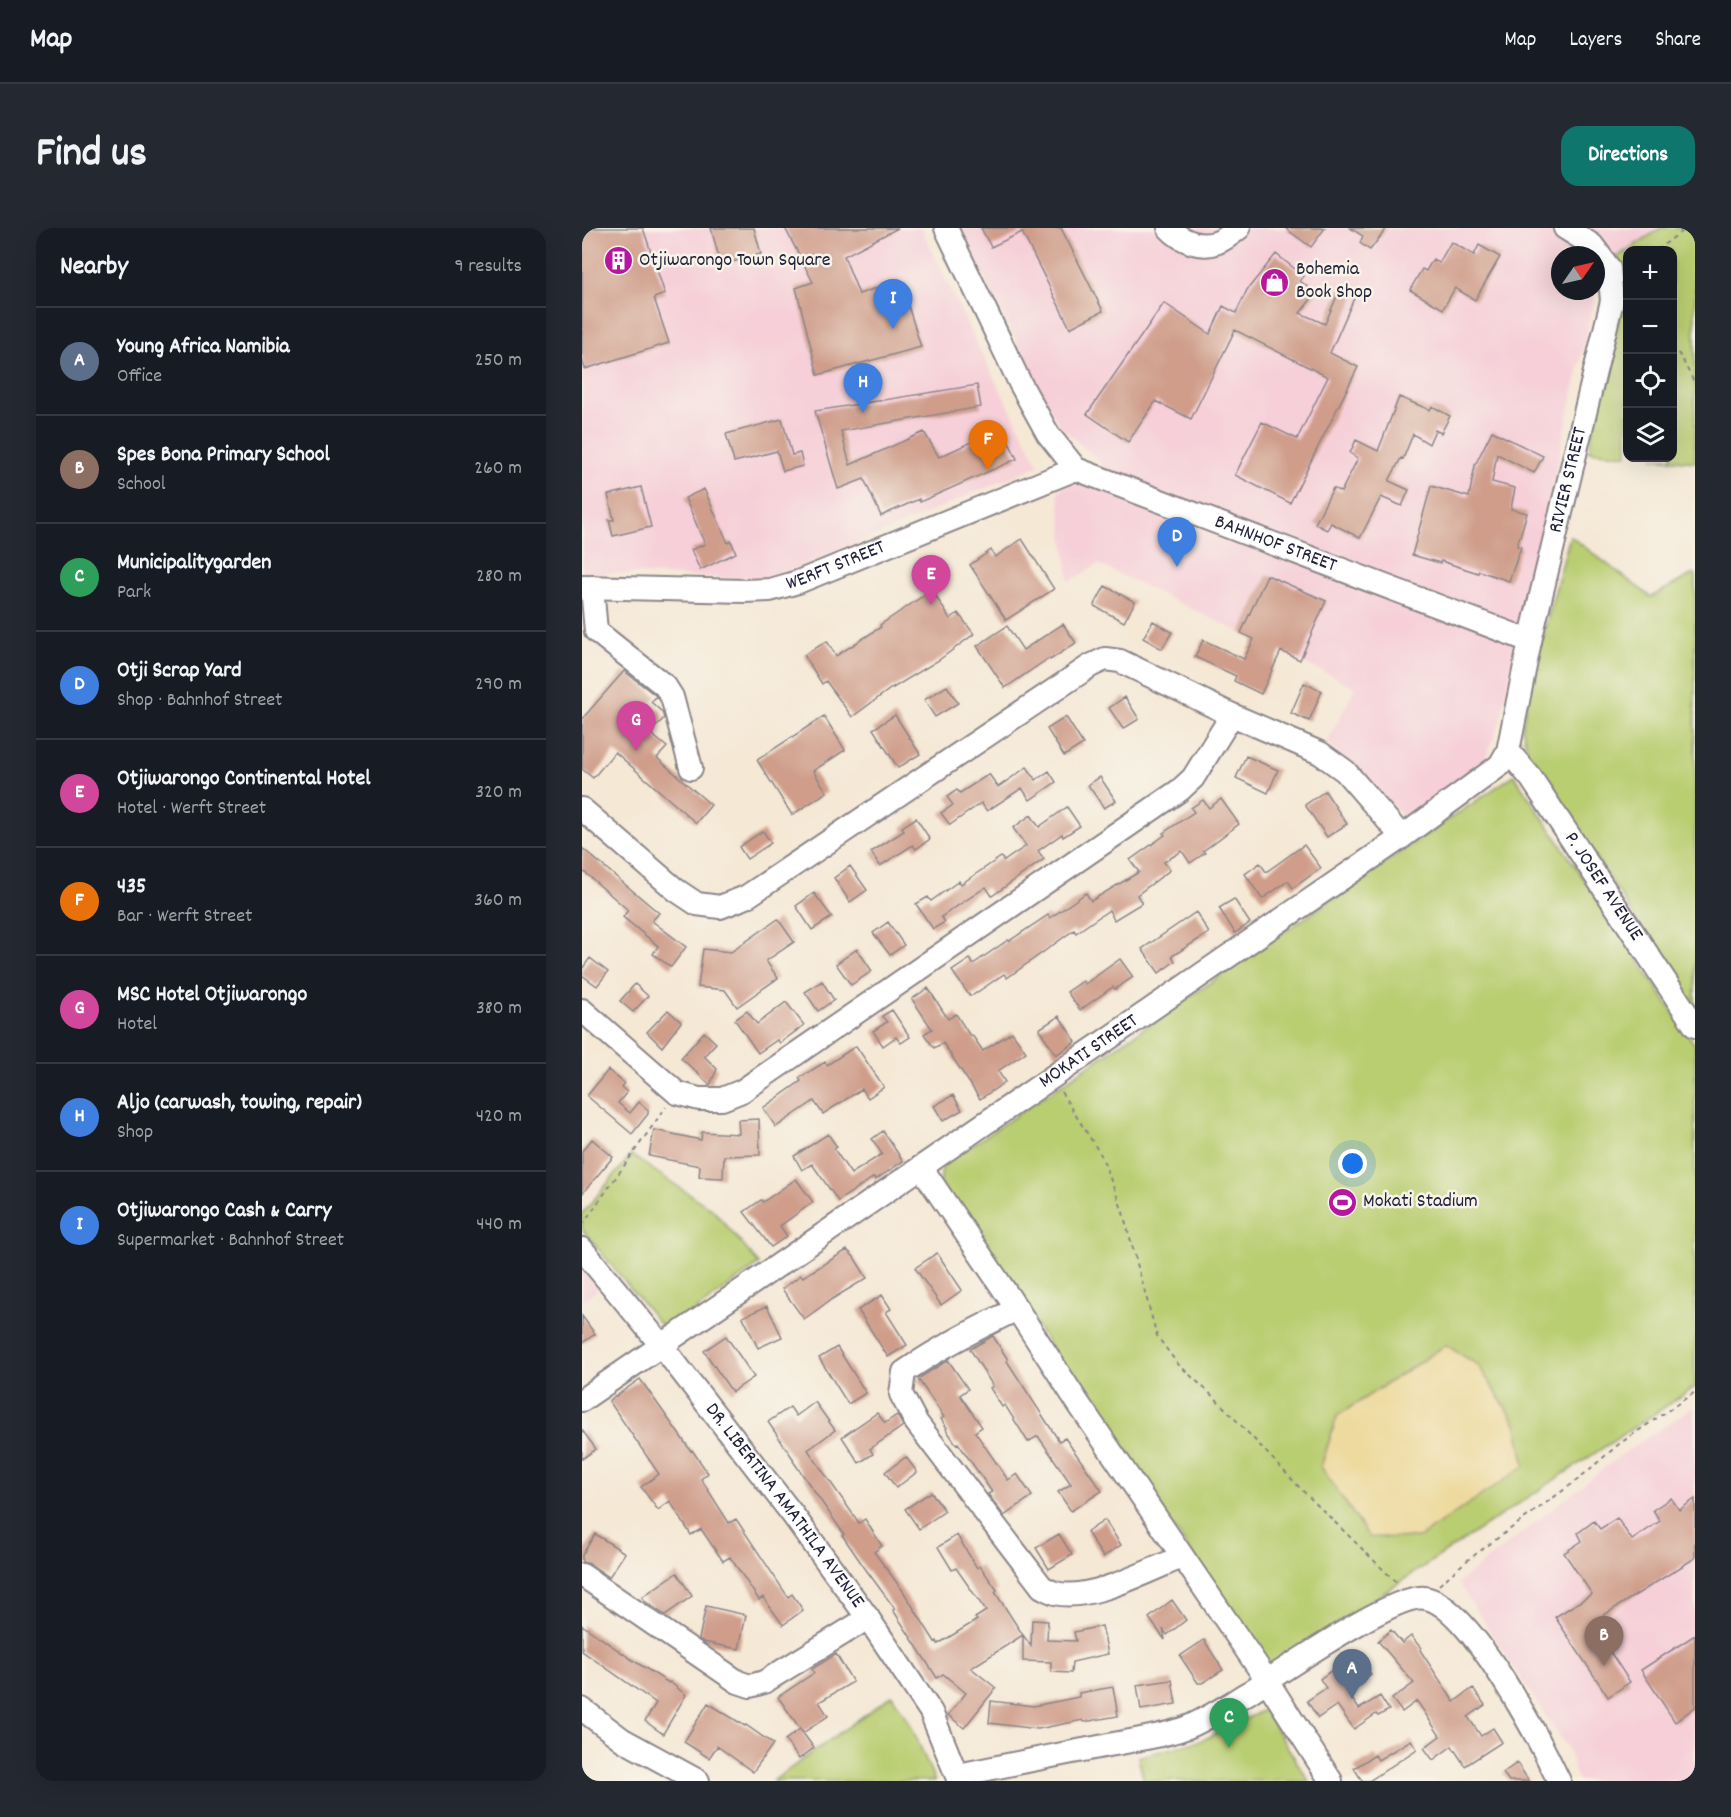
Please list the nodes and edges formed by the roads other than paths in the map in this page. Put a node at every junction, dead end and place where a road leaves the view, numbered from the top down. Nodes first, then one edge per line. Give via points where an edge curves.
1 (945, 228) edge
2 (1169, 228) edge
3 (1239, 228) edge
4 (1565, 228) edge
5 (1076, 469) junction
6 (587, 587) edge
7 (1530, 641) junction
8 (1232, 715) junction
9 (1508, 751) junction
10 (691, 768) dead end
11 (582, 809) edge
12 (1402, 837) junction
13 (582, 1010) edge
14 (1695, 1026) edge
15 (921, 1167) junction
16 (582, 1249) edge
17 (1017, 1309) junction
18 (662, 1346) junction
19 (582, 1400) edge
20 (1182, 1557) junction
21 (582, 1575) edge
22 (868, 1618) junction
23 (1268, 1681) junction
24 (582, 1709) edge
25 (958, 1778) edge
26 (698, 1781) edge
27 (1331, 1781) edge
28 (1559, 1781) edge

1 - 5 street via 1020,383 1048,434
2 - 3 street via 1178,238 1202,245 1220,242
4 - 7 street, RIVIER STREET via 1592,245 1609,268 1612,301
5 - 6 street, WERFT STREET via 770,590
5 - 7 street, BAHNHOF STREET
6 - 10 street via 596,631 665,686 672,698
7 - 9 street, RIVIER STREET
8 - 11 street via 1120,661 1105,659 746,897 720,907 697,904 676,890
8 - 12 street via 1320,753 1345,771
8 - 13 street via 1193,778 1180,790 742,1091 722,1099 699,1099 677,1093
9 - 12 street, MOKATI STREET via 1500,765
9 - 14 street, P. JOSEF AVENUE via 1531,778
12 - 15 street, MOKATI STREET
15 - 17 street
15 - 18 street, MOKATI STREET
16 - 18 street, DR. LIBERTINA AMATHILA AVENUE
17 - 20 street
17 - 20 street via 969,1332 904,1372 901,1394 916,1422 1042,1587 1055,1593 1097,1591
18 - 19 street, MOKATI STREET
18 - 22 street, DR. LIBERTINA AMATHILA AVENUE
20 - 23 street
21 - 22 street via 738,1682 750,1686 764,1682
22 - 25 street, DR. LIBERTINA AMATHILA AVENUE via 931,1713
23 - 25 street via 1187,1727
23 - 27 street
23 - 28 street via 1390,1606 1418,1598 1445,1607 1466,1628 1511,1690
24 - 26 street via 623,1740

